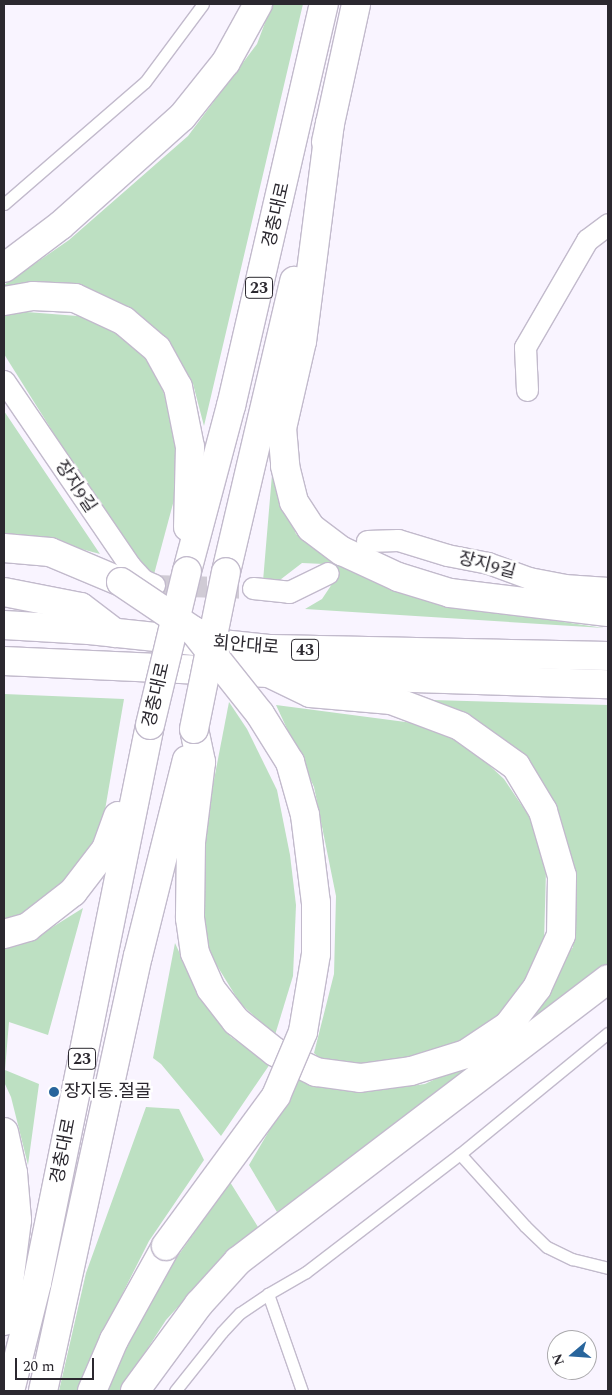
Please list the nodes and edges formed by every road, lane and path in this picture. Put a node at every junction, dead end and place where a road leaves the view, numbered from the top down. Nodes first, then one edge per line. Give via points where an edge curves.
1 (203, 4) edge
2 (258, 4) edge
3 (324, 4) edge
4 (356, 4) edge
5 (330, 123) junction
6 (4, 204) edge
7 (608, 224) edge
8 (4, 268) edge
9 (4, 302) edge
10 (4, 381) edge
11 (527, 390) dead end
12 (366, 541) dead end
13 (4, 548) edge
14 (187, 571) junction
15 (328, 572) dead end
16 (154, 584) tunnel mouth
17 (253, 588) tunnel mouth
18 (608, 588) edge
19 (4, 592) edge
20 (608, 612) edge
21 (4, 625) edge
22 (115, 633) junction
23 (608, 656) edge
24 (4, 661) edge
25 (78, 664) junction
26 (269, 673) junction
27 (4, 679) edge
28 (608, 684) edge
29 (150, 725) junction
30 (194, 729) junction
31 (4, 934) edge
32 (608, 979) edge
33 (608, 1033) edge
34 (4, 1132) edge
35 (460, 1154) junction
36 (608, 1268) edge
37 (268, 1294) junction
38 (4, 1321) edge
39 (10, 1391) edge
40 (42, 1391) edge
41 (92, 1391) edge
42 (135, 1391) edge
43 (175, 1391) edge
44 (302, 1391) edge

1 - 6 lane via 145,82
2 - 8 main road via 226,62 182,117 61,225
3 - 14 main road, 경충대로 / 23 via 232,406
4 - 5 main road, 경충대로 / 23
5 - 20 main road via 302,341 282,428 285,466 294,502 311,528 342,551 398,577 450,593
5 - 30 main road, 경충대로 / 23, bridge via 226,572
7 - 11 street via 587,240 525,347
9 - 14 main road via 33,296 76,298 124,322 157,349 178,387 190,447
10 - 16 street, 장지9길 via 130,566 143,580
12 - 18 street, 장지9길 via 398,540 488,563 529,578 564,585
13 - 41 main road, bridge via 50,552 122,582 194,631 260,714 290,762 305,815 316,903 316,954 303,1032 276,1096 166,1246 114,1340
14 - 29 main road, 경충대로 / 23, bridge
15 - 17 street via 289,592
19 - 22 main road via 81,608
21 - 22 main road, 회안대로 / 43
22 - 23 main road, 회안대로 / 43 via 271,649
24 - 25 main road, 회안대로 / 43
25 - 26 main road, 회안대로 / 43
25 - 27 main road
26 - 28 main road, 회안대로 / 43
26 - 30 main road via 310,693 391,700 460,726 516,766 543,810 562,876 561,935 537,988 508,1026 466,1054 411,1071 360,1078 316,1072 275,1052 236,1021 211,989 195,952 190,918 191,842 202,762
29 - 31 main road via 106,849 73,892 28,927
29 - 39 main road, 경충대로 / 23 via 37,1282
30 - 40 main road, 경충대로 / 23 via 135,966
32 - 42 main road via 238,1261 199,1304
33 - 35 lane
34 - 38 main road via 14,1173 17,1220
35 - 36 lane via 547,1247 572,1259
35 - 37 lane via 306,1272
37 - 43 lane via 240,1313
37 - 44 lane

